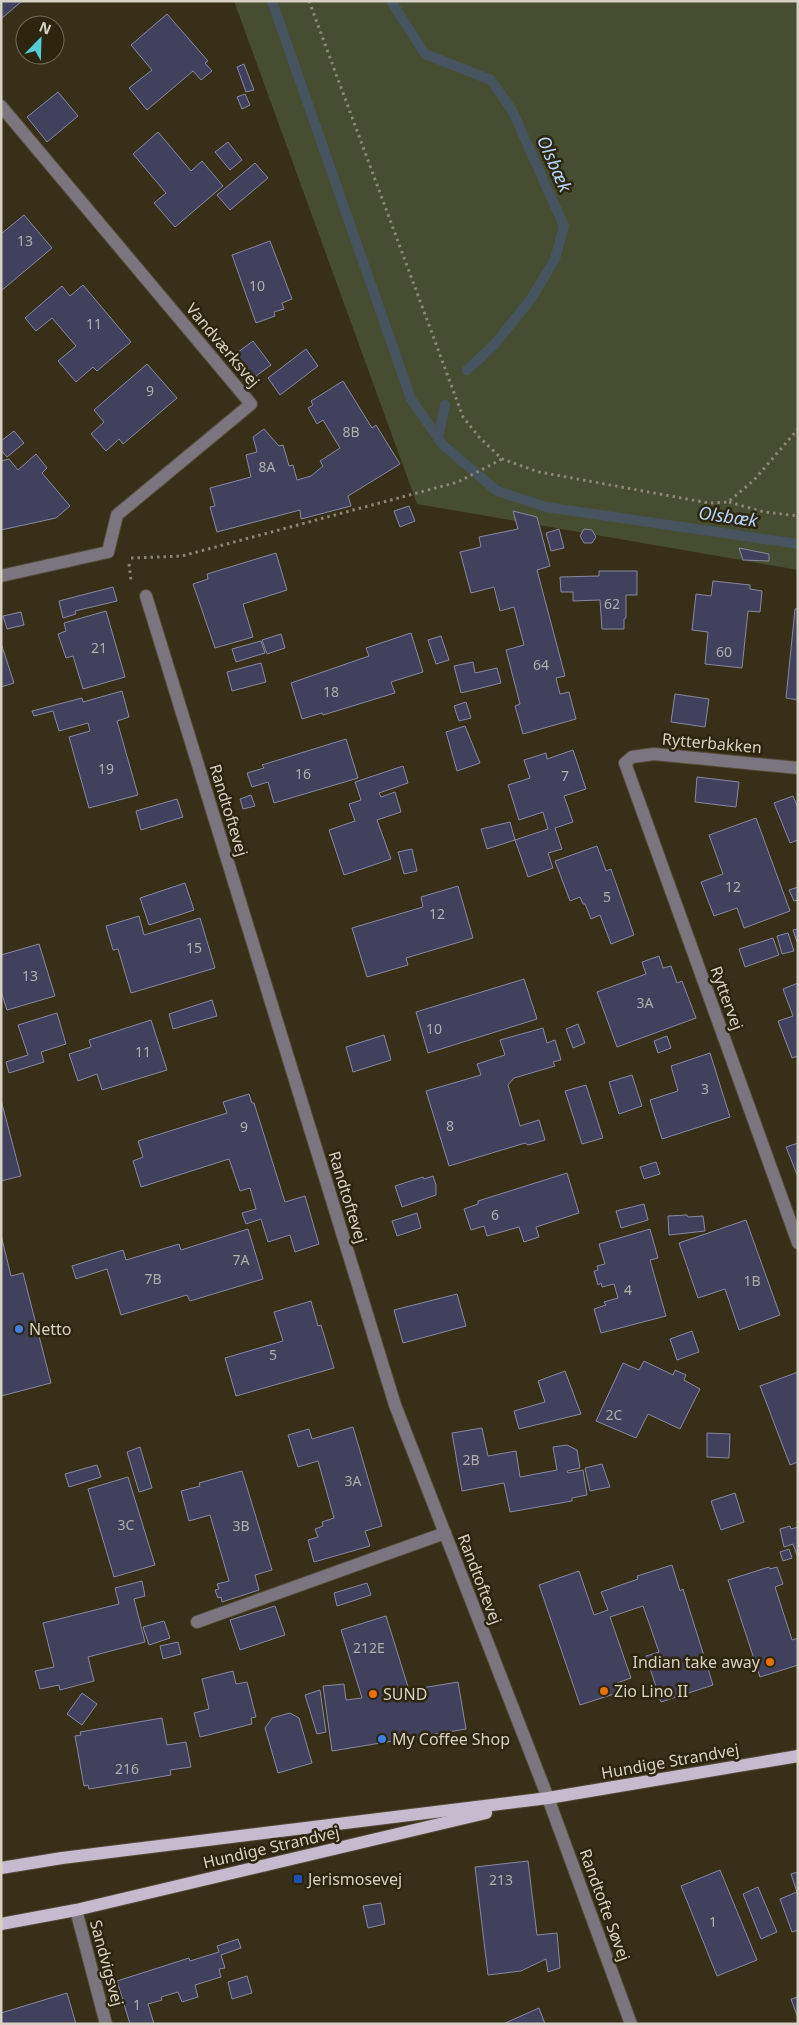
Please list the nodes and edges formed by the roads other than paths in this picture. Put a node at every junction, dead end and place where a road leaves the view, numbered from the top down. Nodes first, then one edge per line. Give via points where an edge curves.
1 (1, 106) edge
2 (1, 576) edge
3 (146, 596) dead end
4 (625, 763) joint
5 (798, 768) edge
6 (798, 1243) edge
7 (445, 1534) junction
8 (197, 1622) dead end
9 (798, 1756) edge
10 (548, 1798) junction
11 (1, 1868) edge
12 (76, 1910) junction
13 (1, 1924) edge
14 (106, 2024) edge
15 (631, 2024) edge

1 - 2 street, Vandværksvej via 252,404 117,515 108,552
3 - 7 street, Randtoftevej via 395,1405
4 - 5 street, Rytterbakken via 632,756 654,754
4 - 6 street, Ryttervej
7 - 8 street
7 - 10 street, Randtoftevej
9 - 10 main road, Hundige Strandvej
10 - 11 main road, Hundige Strandvej
10 - 12 main road, Hundige Strandvej
10 - 15 street, Randtofte Søvej
12 - 13 main road, Hundige Strandvej
12 - 14 street, Sandvigsvej

